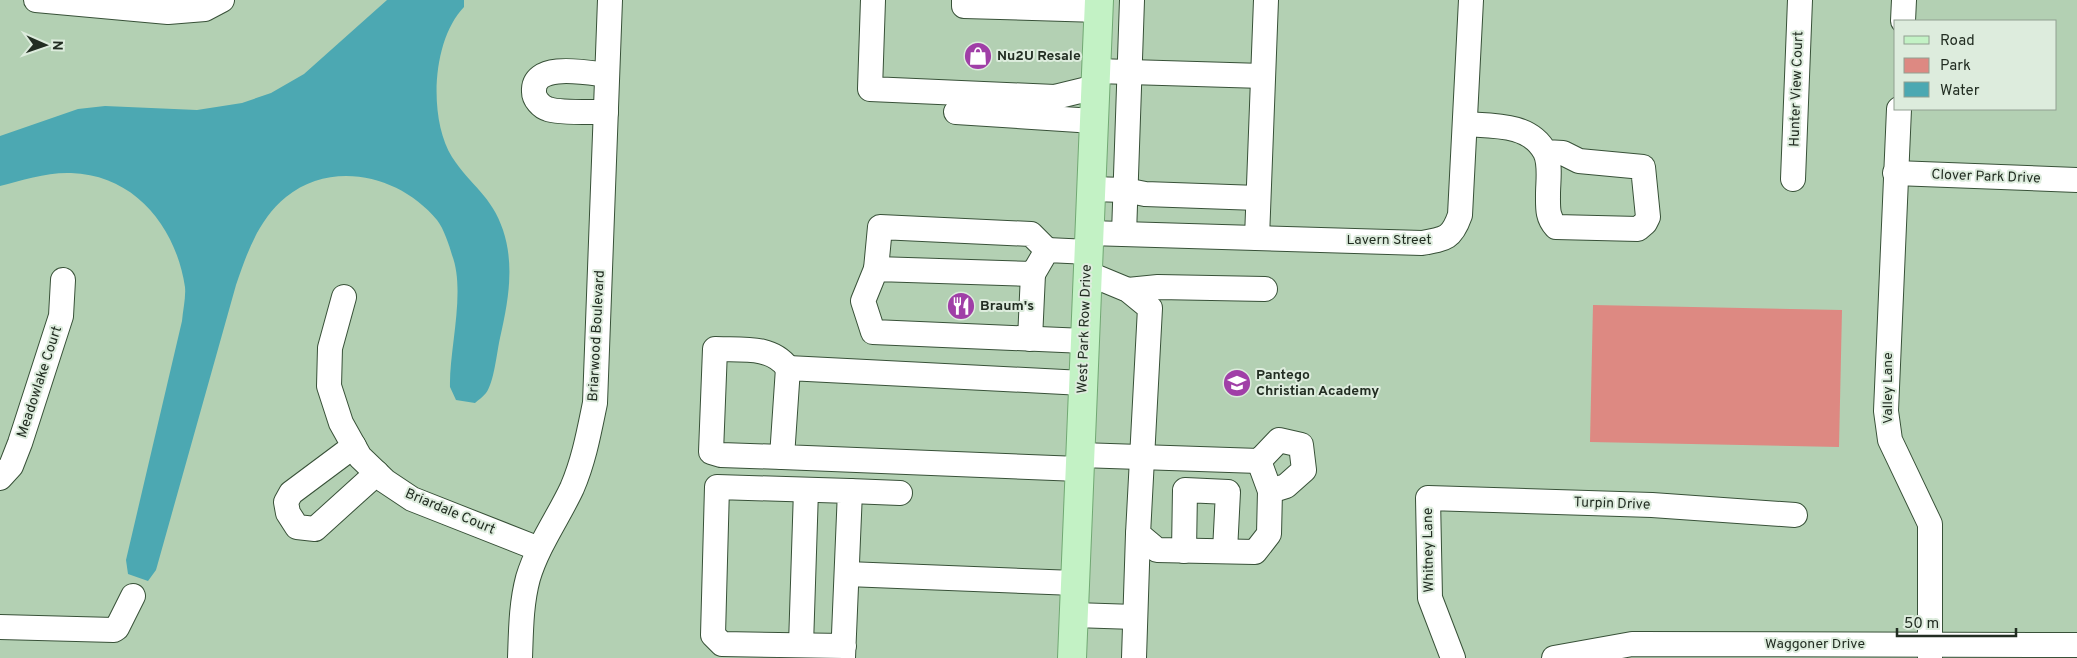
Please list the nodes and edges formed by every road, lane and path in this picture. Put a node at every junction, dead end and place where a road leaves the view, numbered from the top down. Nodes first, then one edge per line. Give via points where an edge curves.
1 (36, 0) edge
2 (222, 0) edge
3 (610, 0) edge
4 (873, 0) edge
5 (964, 0) edge
6 (1132, 0) edge
7 (1266, 0) edge
8 (1472, 0) edge
9 (1800, 0) edge
10 (1904, 0) edge
11 (1099, 5) edge
12 (1903, 20) edge
13 (1130, 71) junction
14 (607, 75) junction
15 (1263, 76) junction
16 (1096, 79) junction
17 (1899, 110) edge
18 (606, 112) junction
19 (956, 112) dead end
20 (1094, 121) junction
21 (1465, 124) junction
22 (1546, 152) junction
23 (1895, 173) junction
24 (1793, 179) dead end
25 (2077, 180) edge
26 (1091, 189) junction
27 (1126, 190) junction
28 (1258, 198) junction
29 (1124, 234) junction
30 (1257, 238) junction
31 (1047, 250) junction
32 (1088, 253) junction
33 (876, 269) junction
34 (1033, 274) junction
35 (63, 280) dead end
36 (1265, 289) dead end
37 (1128, 290) junction
38 (344, 297) dead end
39 (1030, 339) junction
40 (1085, 341) junction
41 (788, 368) junction
42 (1083, 383) junction
43 (354, 446) junction
44 (782, 457) junction
45 (1143, 457) junction
46 (1259, 461) junction
47 (1080, 462) junction
48 (376, 473) junction
49 (0, 478) edge
50 (806, 490) junction
51 (850, 491) junction
52 (1270, 491) junction
53 (900, 493) dead end
54 (1428, 498) joint
55 (1794, 515) dead end
56 (1138, 534) junction
57 (539, 548) junction
58 (1184, 551) junction
59 (1225, 551) junction
60 (847, 574) junction
61 (1076, 583) junction
62 (133, 596) dead end
63 (1074, 615) junction
64 (1135, 617) junction
65 (0, 627) edge
66 (800, 645) junction
67 (2077, 645) edge
68 (1930, 651) edge
69 (843, 652) edge
70 (520, 658) edge
71 (1072, 658) edge
72 (1134, 658) edge
73 (1453, 658) edge
74 (1554, 658) edge

1 - 2 street via 168,12 205,9
3 - 14 street, Briarwood Boulevard
4 - 16 street via 870,89 1055,97
5 - 11 street via 964,6
6 - 13 street
7 - 15 street
8 - 21 street, Lavern Street
9 - 24 street, Hunter View Court
10 - 12 street
11 - 16 main road, West Park Row Drive
13 - 15 street
13 - 16 street
13 - 27 street
14 - 18 street, Briarwood Boulevard
14 - 18 street via 558,71 536,80 534,91 539,104 548,110
15 - 28 street
16 - 20 main road, West Park Row Drive
17 - 23 street, Valley Lane
18 - 57 street, Briarwood Boulevard via 595,402 580,465
19 - 20 street
20 - 26 main road, West Park Row Drive
21 - 22 street via 1518,130 1535,139
21 - 30 street, Lavern Street via 1460,215 1454,231 1440,240 1422,243
22 - 22 street via 1548,215 1556,227 1638,230 1646,223 1643,166 1579,161 1563,153
23 - 25 street, Clover Park Drive
23 - 68 street, Valley Lane via 1886,411 1890,440 1930,524
26 - 27 street
26 - 32 main road, West Park Row Drive
27 - 28 street
27 - 29 street
28 - 30 street
29 - 30 street, Lavern Street
29 - 32 street, Lavern Street
31 - 32 street, Lavern Street
31 - 33 street via 1031,234 880,227
31 - 34 street
32 - 37 street
32 - 40 main road, West Park Row Drive
33 - 34 street
33 - 39 street via 863,301 873,332
34 - 39 street
35 - 49 street, Meadowlake Court via 61,316 11,466
36 - 37 street via 1158,287
37 - 45 street via 1150,308
38 - 43 street, Briardale Court via 330,348 329,386 341,423
39 - 40 street
40 - 42 main road, West Park Row Drive
41 - 42 street
41 - 44 street
41 - 44 street via 780,357 766,351 715,349 711,452
42 - 47 main road, West Park Row Drive
43 - 48 street, Briardale Court
43 - 48 street via 291,493 286,502 287,508 297,527 315,529
44 - 47 street
45 - 46 street
45 - 47 street
45 - 56 street
46 - 52 street
46 - 52 street via 1279,440 1301,444 1304,470 1286,486
47 - 61 main road, West Park Row Drive
48 - 57 street, Briardale Court via 412,499
50 - 51 street
50 - 66 street
50 - 66 street via 717,486 713,635 722,644
51 - 53 street
51 - 60 street
52 - 59 street via 1269,534 1255,552
54 - 55 street, Turpin Drive via 1652,505
54 - 73 street, Whitney Lane via 1430,598
56 - 58 street via 1156,550
56 - 64 street
57 - 70 street, Briarwood Boulevard via 524,597
58 - 59 street
58 - 59 street via 1185,490 1228,492
60 - 61 street
60 - 69 street
61 - 63 main road, West Park Row Drive
62 - 65 street via 114,630
63 - 64 street
63 - 71 main road, West Park Row Drive
64 - 72 street
66 - 69 street
67 - 68 street, Waggoner Drive
68 - 74 street, Waggoner Drive via 1632,644

